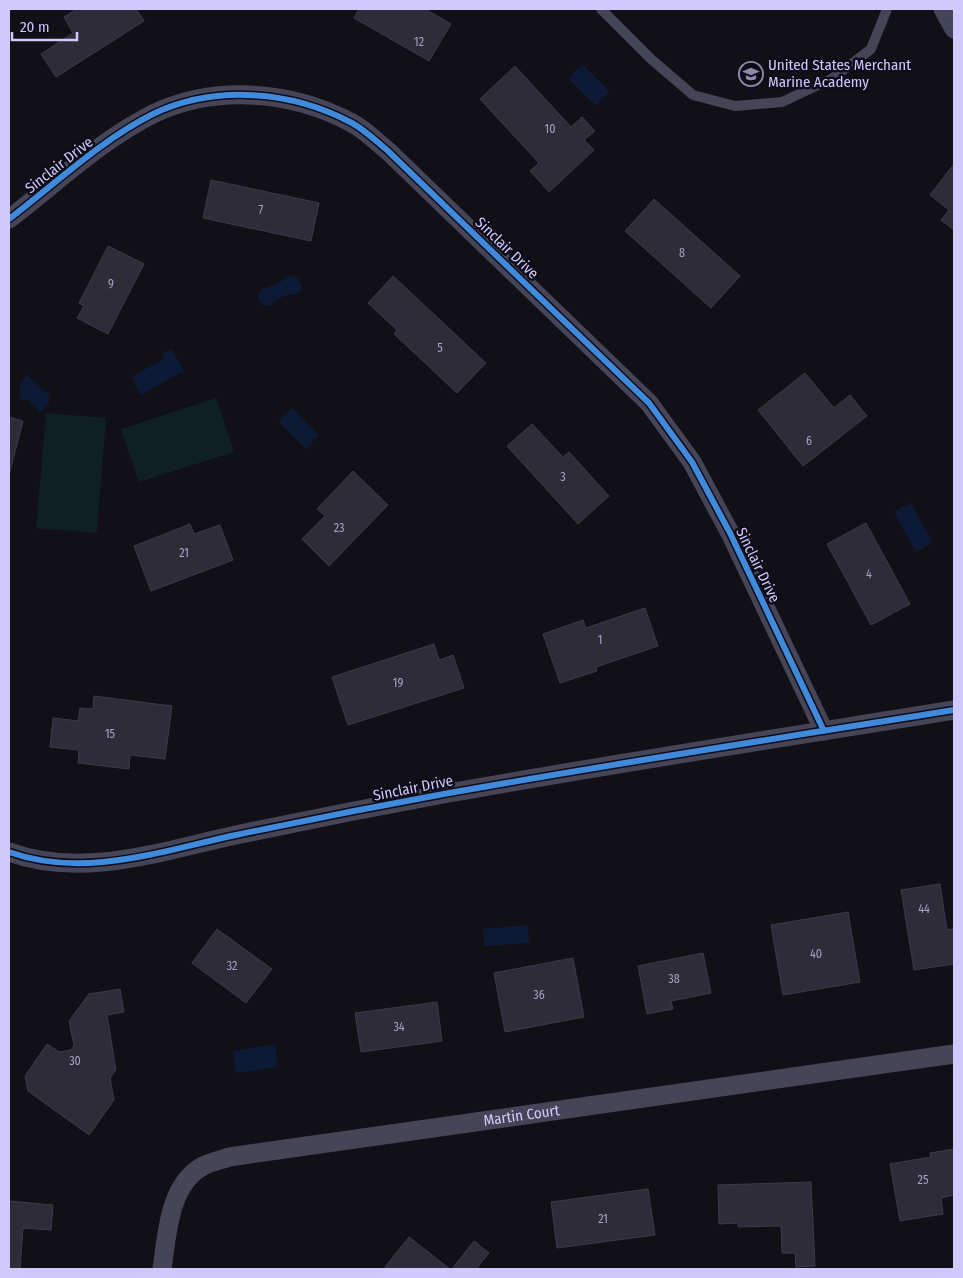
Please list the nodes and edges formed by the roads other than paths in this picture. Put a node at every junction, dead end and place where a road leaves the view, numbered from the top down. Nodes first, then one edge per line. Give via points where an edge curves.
1 (601, 9) edge
2 (887, 9) edge
3 (943, 9) edge
4 (954, 30) edge
5 (9, 220) edge
6 (954, 710) edge
7 (824, 731) junction
8 (9, 852) edge
9 (954, 1054) edge
10 (162, 1269) edge

1 - 2 lane via 650,59 693,95 735,106 782,102 832,78 871,49
3 - 4 street
5 - 7 street, Sinclair Drive via 108,142 153,114 183,103 262,94 308,105 353,124 394,156 649,403 692,462 730,533
6 - 7 street, Sinclair Drive
7 - 8 street, Sinclair Drive via 449,793 236,835 129,860 81,864 34,861
9 - 10 street, Martin Court via 229,1158 203,1166 180,1187 169,1222

